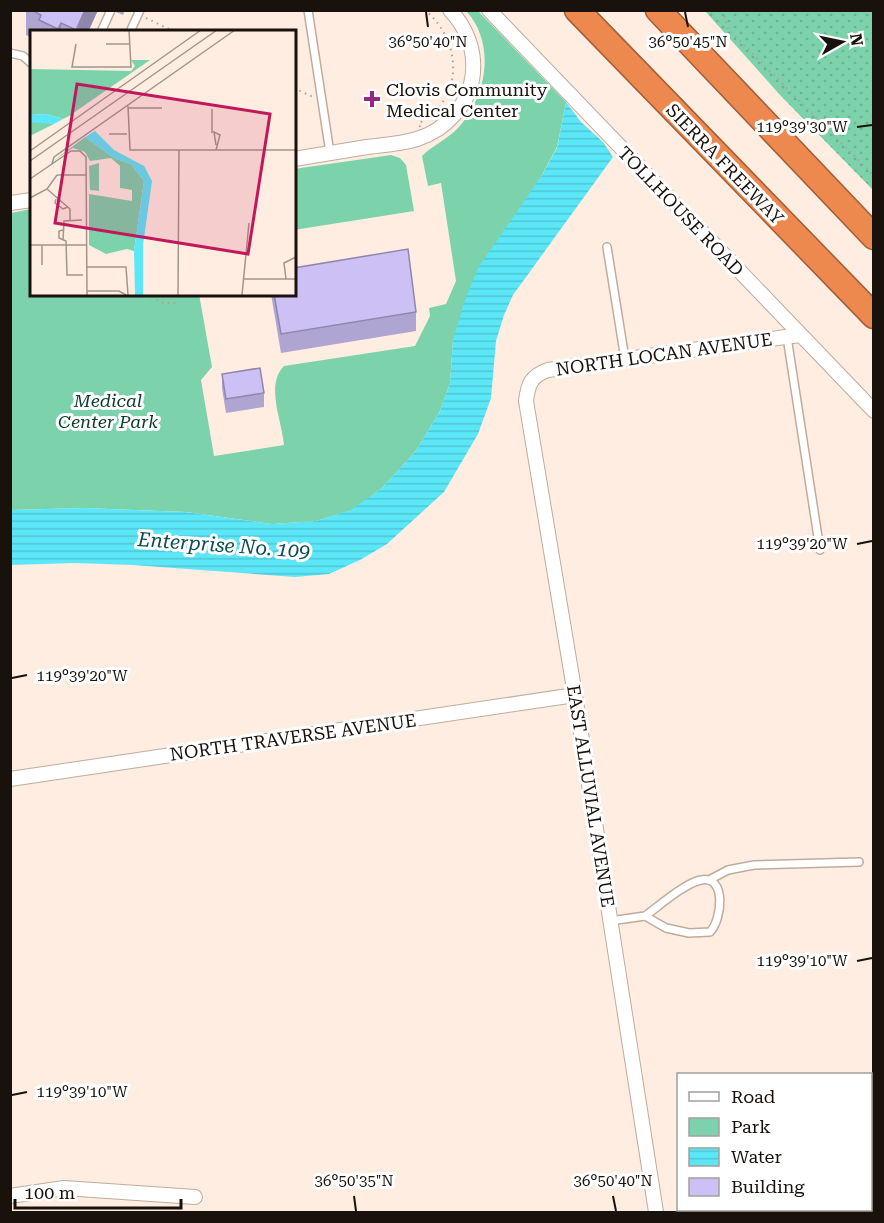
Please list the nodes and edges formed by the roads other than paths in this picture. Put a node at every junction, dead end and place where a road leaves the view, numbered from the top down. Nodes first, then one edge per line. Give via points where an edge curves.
1 (111, 10) edge
2 (308, 10) edge
3 (450, 10) edge
4 (489, 10) edge
5 (578, 10) edge
6 (658, 10) edge
7 (139, 12) edge
8 (102, 30) edge
9 (131, 30) edge
10 (10, 53) edge
11 (30, 62) edge
12 (330, 153) junction
13 (296, 159) edge
14 (30, 200) edge
15 (10, 203) edge
16 (873, 237) edge
17 (607, 247) dead end
18 (873, 316) edge
19 (793, 336) junction
20 (626, 359) junction
21 (531, 380) joint
22 (873, 411) edge
23 (820, 550) dead end
24 (575, 695) junction
25 (10, 779) edge
26 (860, 862) dead end
27 (709, 880) junction
28 (645, 916) junction
29 (610, 921) junction
30 (10, 1196) edge
31 (195, 1197) dead end
32 (656, 1212) edge

1 - 8 lane
2 - 12 lane
3 - 12 street via 469,38 473,63 471,86 453,117 416,140
4 - 19 street, TOLLHOUSE ROAD
5 - 18 highway, SIERRA FREEWAY
6 - 16 highway
7 - 9 lane
10 - 11 lane
12 - 13 street
14 - 15 street
17 - 20 lane
19 - 20 street, NORTH LOCAN AVENUE
19 - 22 street, TOLLHOUSE ROAD
19 - 23 lane
20 - 21 street, NORTH LOCAN AVENUE via 548,370
21 - 24 street, EAST ALLUVIAL AVENUE via 526,401
24 - 25 street, NORTH TRAVERSE AVENUE
24 - 29 street, EAST ALLUVIAL AVENUE
26 - 27 lane via 754,865 728,870
27 - 28 lane via 695,882
27 - 28 lane via 719,893 720,907 710,932 666,928
28 - 29 lane
29 - 32 street, EAST ALLUVIAL AVENUE
30 - 31 street via 64,1188

